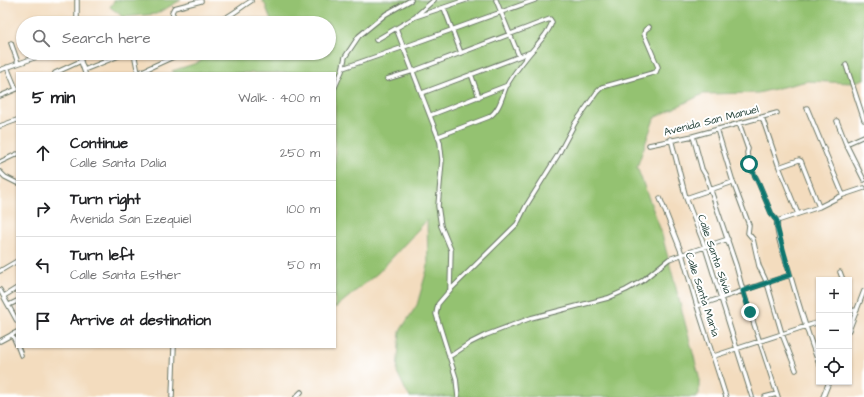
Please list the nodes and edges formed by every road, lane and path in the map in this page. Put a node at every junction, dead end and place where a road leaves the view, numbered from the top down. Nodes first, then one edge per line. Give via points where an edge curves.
1 (77, 0) edge
2 (411, 0) edge
3 (434, 0) edge
4 (466, 0) edge
5 (496, 0) edge
6 (535, 0) edge
7 (201, 1) edge
8 (251, 1) edge
9 (444, 8) junction
10 (502, 13) junction
11 (77, 16) edge
12 (173, 16) edge
13 (228, 16) edge
14 (415, 17) junction
15 (649, 27) dead end
16 (396, 28) junction
17 (453, 30) junction
18 (510, 34) junction
19 (376, 40) dead end
20 (11, 42) dead end
21 (404, 47) junction
22 (531, 52) junction
23 (460, 53) junction
24 (519, 56) junction
25 (16, 57) edge
26 (17, 60) edge
27 (26, 60) edge
28 (110, 60) edge
29 (135, 60) edge
30 (167, 60) edge
31 (81, 61) joint
32 (18, 63) junction
33 (846, 65) dead end
34 (7, 67) junction
35 (343, 68) junction
36 (0, 70) edge
37 (413, 70) junction
38 (85, 71) edge
39 (57, 72) edge
40 (138, 72) edge
41 (140, 72) edge
42 (471, 74) junction
43 (387, 79) dead end
44 (336, 85) edge
45 (508, 85) junction
46 (16, 89) edge
47 (422, 93) junction
48 (0, 96) edge
49 (479, 97) junction
50 (807, 108) dead end
51 (777, 113) dead end
52 (431, 115) junction
53 (762, 117) junction
54 (16, 120) edge
55 (864, 120) edge
56 (838, 121) dead end
57 (739, 123) junction
58 (0, 126) edge
59 (717, 129) junction
60 (439, 136) junction
61 (693, 136) junction
62 (864, 136) edge
63 (671, 139) junction
64 (649, 144) dead end
65 (846, 144) junction
66 (16, 154) edge
67 (0, 162) edge
68 (779, 167) junction
69 (0, 172) edge
70 (864, 180) edge
71 (16, 182) edge
72 (733, 182) junction
73 (864, 188) edge
74 (710, 190) junction
75 (843, 195) junction
76 (660, 198) dead end
77 (686, 198) junction
78 (819, 208) junction
79 (798, 214) junction
80 (777, 221) junction
81 (728, 239) junction
82 (705, 246) junction
83 (682, 254) junction
84 (16, 262) edge
85 (0, 271) edge
86 (840, 272) dead end
87 (790, 275) junction
88 (842, 277) edge
89 (767, 283) junction
90 (16, 289) edge
91 (0, 290) edge
92 (450, 290) junction
93 (743, 291) junction
94 (864, 291) edge
95 (4, 296) junction
96 (721, 299) junction
97 (16, 302) edge
98 (9, 305) junction
99 (697, 306) junction
100 (857, 310) junction
101 (852, 311) edge
102 (16, 319) edge
103 (852, 322) edge
104 (816, 323) edge
105 (805, 327) junction
106 (16, 332) edge
107 (12, 334) junction
108 (782, 334) junction
109 (0, 341) edge
110 (16, 342) edge
111 (760, 342) junction
112 (19, 348) edge
113 (174, 348) edge
114 (736, 349) junction
115 (22, 355) dead end
116 (714, 356) junction
117 (816, 356) edge
118 (449, 357) junction
119 (796, 370) dead end
120 (827, 387) edge
121 (301, 392) dead end
122 (777, 395) edge
123 (172, 397) edge
124 (296, 397) edge
125 (458, 397) edge
126 (726, 397) edge
127 (752, 397) edge
128 (765, 397) edge
129 (823, 397) edge

1 - 11 street
2 - 35 street via 392,10 362,33 347,53
3 - 14 street
4 - 9 street
5 - 10 street
6 - 10 street
7 - 12 street via 174,8
8 - 13 street
9 - 14 street
9 - 17 street
10 - 17 street
10 - 18 street
14 - 16 street
15 - 92 street via 644,34 658,70 602,87 597,92 575,123 517,224
16 - 19 street
16 - 21 street
17 - 21 street
17 - 23 street
18 - 22 street via 550,19 550,29
18 - 23 street
18 - 24 street
20 - 25 street
21 - 35 street
21 - 37 street
22 - 24 street
22 - 45 street
23 - 37 street
24 - 42 street
26 - 32 street
27 - 32 street
28 - 38 street
29 - 40 street
30 - 41 street
31 - 38 street
31 - 39 street
32 - 34 street
33 - 55 street
34 - 36 street
34 - 46 street
35 - 44 street
37 - 43 street
37 - 47 street
42 - 47 street
42 - 49 street
45 - 49 street
45 - 60 street via 490,117
46 - 48 street
47 - 52 street
49 - 52 street
50 - 75 street
51 - 53 street, Avenida San Manuel
52 - 60 street
53 - 57 street, Avenida San Manuel
53 - 68 street
54 - 58 street
56 - 65 street
57 - 59 street, Avenida San Manuel
57 - 80 street via 748,149 749,164
59 - 61 street, Avenida San Manuel
59 - 72 street
60 - 92 street via 442,160 438,206 441,226 451,250
61 - 63 street, Avenida San Manuel
61 - 74 street
62 - 65 street
63 - 64 street, Avenida San Manuel
63 - 77 street, Calle Santa Silvia
65 - 70 street
66 - 67 street
68 - 78 street via 801,161
68 - 79 street
69 - 71 street
72 - 74 street
72 - 89 street via 749,225 748,233 753,239
73 - 75 street
74 - 77 street
74 - 81 street
75 - 78 street
76 - 83 street, Calle Santa María
77 - 82 street, Calle Santa Silvia
78 - 79 street
79 - 80 street
80 - 87 street
81 - 82 street
81 - 93 street
82 - 83 street
82 - 96 street, Calle Santa Silvia
83 - 99 street, Calle Santa María
83 - 118 street via 669,259 642,281 608,298 531,318 470,343
84 - 85 street
86 - 88 street
87 - 89 street
87 - 105 street
89 - 93 street
89 - 108 street
90 - 95 street
91 - 95 street
92 - 118 street via 438,304 436,314
93 - 96 street
93 - 111 street
94 - 100 street
95 - 98 street
96 - 99 street
96 - 114 street, Calle Santa Silvia
97 - 98 street
98 - 102 street
99 - 116 street, Calle Santa María
100 - 101 street
100 - 103 street
104 - 105 street
105 - 108 street
105 - 117 street
106 - 107 street
107 - 109 street
107 - 110 street
108 - 111 street
108 - 119 street
111 - 114 street
111 - 122 street
112 - 115 street
113 - 123 street
114 - 116 street
114 - 127 street, Calle Santa Silvia
116 - 126 street, Calle Santa María
118 - 125 street via 456,378
120 - 129 street
121 - 124 street
122 - 128 street

